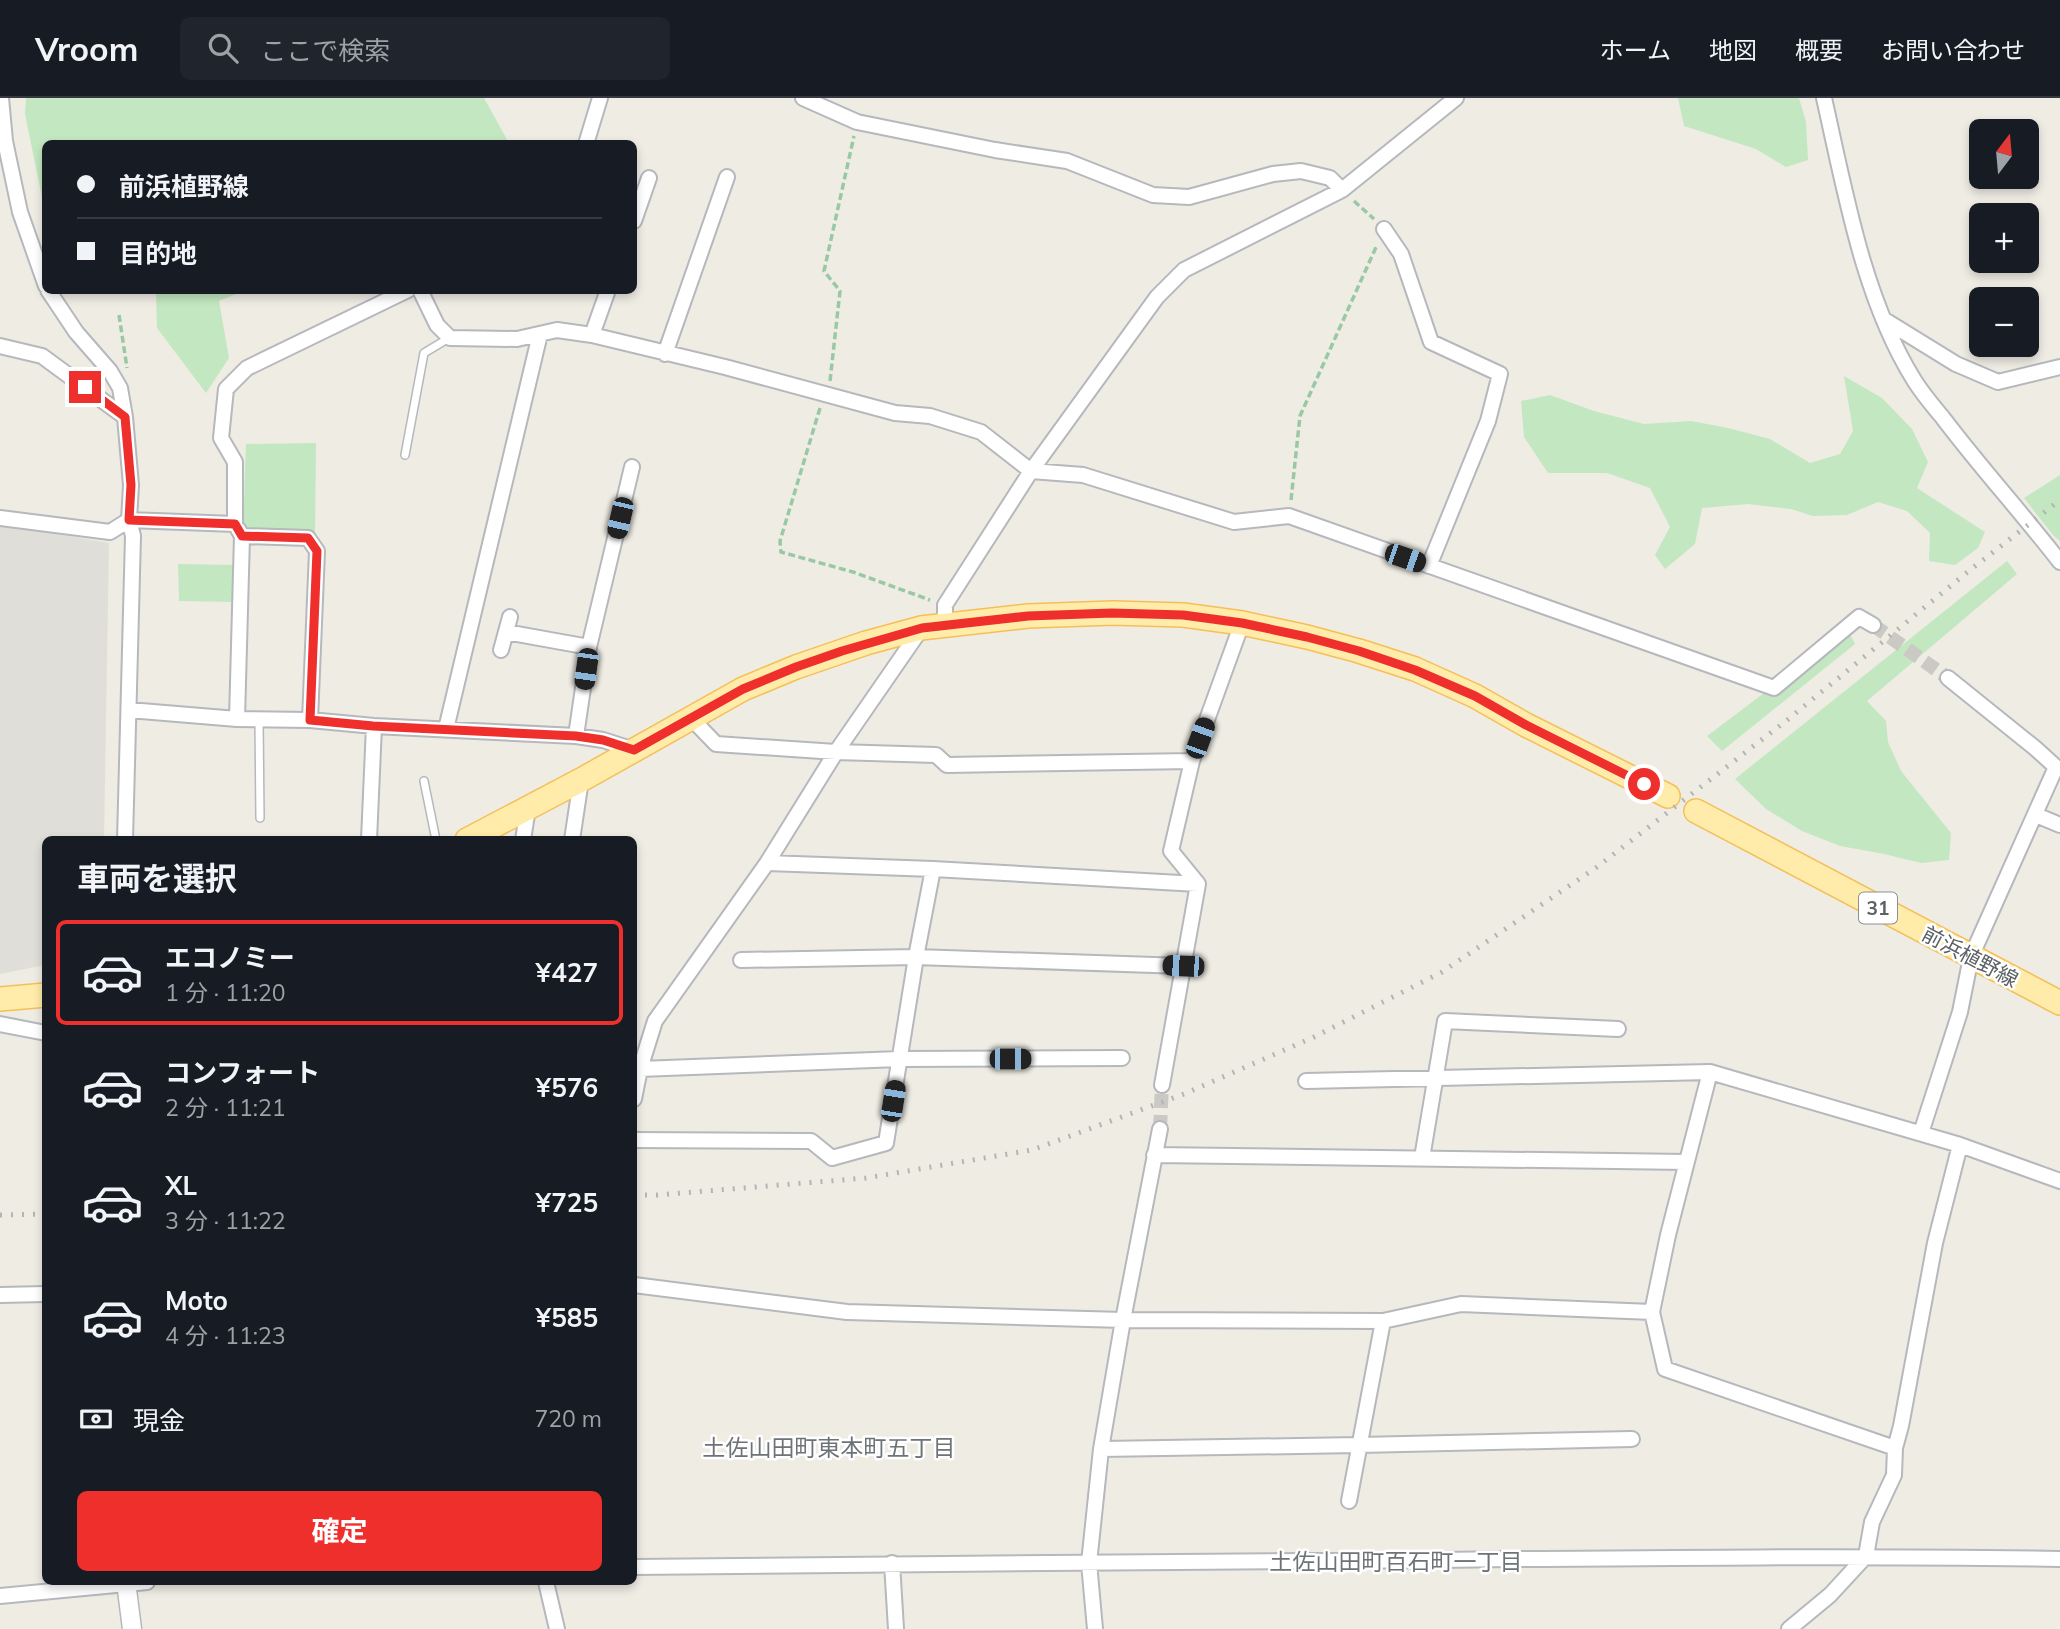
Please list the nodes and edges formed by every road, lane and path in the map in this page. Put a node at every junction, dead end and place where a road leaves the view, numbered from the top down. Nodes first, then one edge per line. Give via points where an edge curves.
1 (1, 98) edge
2 (600, 98) edge
3 (803, 98) edge
4 (1824, 98) edge
5 (1448, 100) edge
6 (857, 122) junction
7 (587, 140) edge
8 (727, 177) dead end
9 (649, 178) dead end
10 (1342, 190) junction
11 (637, 212) edge
12 (1384, 229) junction
13 (42, 275) edge
14 (51, 294) edge
15 (400, 294) edge
16 (422, 294) edge
17 (607, 294) edge
18 (119, 315) dead end
19 (1883, 319) junction
20 (540, 334) junction
21 (592, 335) junction
22 (450, 338) junction
23 (0, 346) edge
24 (665, 354) junction
25 (2060, 367) edge
26 (128, 369) dead end
27 (824, 394) junction
28 (125, 417) junction
29 (405, 455) dead end
30 (632, 467) dead end
31 (1031, 471) junction
32 (1289, 516) junction
33 (0, 518) edge
34 (129, 520) junction
35 (238, 530) junction
36 (2060, 562) edge
37 (1429, 566) junction
38 (945, 615) junction
39 (510, 617) dead end
40 (1242, 623) junction
41 (1873, 625) tunnel mouth
42 (922, 628) junction
43 (506, 632) junction
44 (589, 647) junction
45 (501, 650) dead end
46 (1948, 678) tunnel mouth
47 (129, 710) junction
48 (691, 718) junction
49 (236, 719) junction
50 (259, 719) junction
51 (310, 720) junction
52 (373, 726) junction
53 (446, 729) junction
54 (576, 736) junction
55 (634, 750) junction
56 (836, 752) junction
57 (1192, 761) junction
58 (581, 780) junction
59 (424, 781) dead end
60 (1668, 796) dead end
61 (528, 808) junction
62 (1696, 811) dead end
63 (2036, 815) junction
64 (260, 818) dead end
65 (2060, 825) edge
66 (125, 836) edge
67 (369, 836) edge
68 (435, 836) edge
69 (475, 836) edge
70 (524, 836) edge
71 (573, 836) edge
72 (767, 863) junction
73 (933, 869) junction
74 (1198, 884) junction
75 (916, 957) junction
76 (1971, 957) junction
77 (741, 960) dead end
78 (1183, 966) junction
79 (42, 995) edge
80 (0, 999) edge
81 (2060, 1003) edge
82 (0, 1024) edge
83 (1618, 1029) dead end
84 (42, 1032) edge
85 (1122, 1058) dead end
86 (899, 1059) junction
87 (640, 1069) junction
88 (1710, 1072) junction
89 (1435, 1078) junction
90 (1307, 1081) dead end
91 (637, 1084) edge
92 (1162, 1085) tunnel mouth
93 (1160, 1129) tunnel mouth
94 (1921, 1133) junction
95 (637, 1140) edge
96 (1960, 1145) junction
97 (1154, 1155) junction
98 (1423, 1158) junction
99 (1687, 1162) junction
100 (2060, 1181) edge
101 (637, 1285) edge
102 (42, 1294) edge
103 (0, 1295) edge
104 (1652, 1312) junction
105 (1123, 1320) junction
106 (1382, 1321) junction
107 (1632, 1439) dead end
108 (1359, 1446) junction
109 (1895, 1448) junction
110 (1101, 1449) junction
111 (1349, 1501) dead end
112 (1866, 1556) junction
113 (2060, 1559) edge
114 (892, 1563) junction
115 (1089, 1563) junction
116 (637, 1567) edge
117 (107, 1585) edge
118 (126, 1585) edge
119 (547, 1585) edge
120 (0, 1596) edge
121 (132, 1629) edge
122 (558, 1629) edge
123 (897, 1629) edge
124 (1095, 1629) edge
125 (1789, 1629) edge

1 - 13 street via 20,212
2 - 7 street
3 - 6 street
4 - 19 street via 1863,262
5 - 10 street
6 - 10 street via 1067,161 1153,195 1189,197 1301,171 1330,178
6 - 27 path via 824,271 839,291 830,383
8 - 24 street
9 - 11 street
10 - 12 path
10 - 31 street via 1184,270 1157,297
12 - 32 path via 1300,416
12 - 37 street via 1401,254 1431,342 1500,374 1488,421
14 - 28 street via 110,371 120,388
15 - 35 street via 247,368 226,389 220,438 235,462
16 - 22 street via 437,325
17 - 21 street
18 - 26 path
19 - 25 street via 1956,365 1998,382
19 - 36 street via 1914,380
20 - 21 street via 557,330
20 - 22 street via 517,339
20 - 53 street
21 - 24 street
22 - 29 lane via 424,353
23 - 28 street via 42,356
24 - 27 street
27 - 31 street via 895,413 930,416 981,432
27 - 38 path via 780,541 781,552 853,572
28 - 34 street
30 - 44 street
31 - 32 street via 1083,475 1234,522
31 - 38 street
32 - 37 street
33 - 34 street via 110,532
34 - 35 street
34 - 47 street
35 - 49 street
35 - 51 street via 308,538 317,551
37 - 41 street via 1774,688 1859,617
38 - 40 main road via 1112,613
38 - 42 main road
39 - 43 street
40 - 57 street
40 - 60 main road via 1320,640 1415,670
42 - 48 main road via 796,667
42 - 56 street
43 - 44 street
43 - 45 street
44 - 54 street
46 - 63 street via 2056,767
47 - 49 street
47 - 66 street
48 - 55 main road
48 - 56 street via 716,744
49 - 50 street
50 - 51 street
50 - 64 lane
51 - 52 street
52 - 53 street
52 - 67 street
53 - 54 street
54 - 55 street
55 - 58 main road
56 - 57 street via 936,755 947,765
56 - 72 street
57 - 74 street via 1171,851
58 - 61 main road
58 - 71 street
59 - 68 lane
61 - 69 main road
61 - 70 street
62 - 76 main road, 前浜植野線 / 31
63 - 65 street
63 - 76 street
72 - 73 street
72 - 87 street via 655,1021
73 - 74 street
73 - 75 street
74 - 78 street
75 - 77 street
75 - 78 street
75 - 86 street
76 - 81 main road, 前浜植野線 / 31
76 - 94 street via 1960,1012
78 - 92 street
79 - 80 main road
82 - 84 street
83 - 89 street via 1445,1021
85 - 86 street
86 - 87 street
86 - 95 street via 886,1143 832,1158 811,1141
87 - 91 street
88 - 89 street
88 - 94 street
88 - 99 street
89 - 90 street
89 - 98 street
93 - 97 street
94 - 96 street
96 - 100 street
96 - 109 street via 1935,1242
97 - 98 street
97 - 105 street
98 - 99 street
99 - 104 street
101 - 105 street via 847,1312
102 - 103 street
104 - 106 street via 1461,1304
104 - 109 street via 1665,1369
105 - 106 street
105 - 110 street
106 - 108 street
107 - 108 street
108 - 110 street
108 - 111 street
109 - 112 street via 1894,1475 1872,1522
110 - 115 street
112 - 113 street
112 - 115 street
112 - 125 street
114 - 115 street
114 - 116 street
114 - 123 street
115 - 124 street
117 - 120 street
118 - 121 street
119 - 122 street

